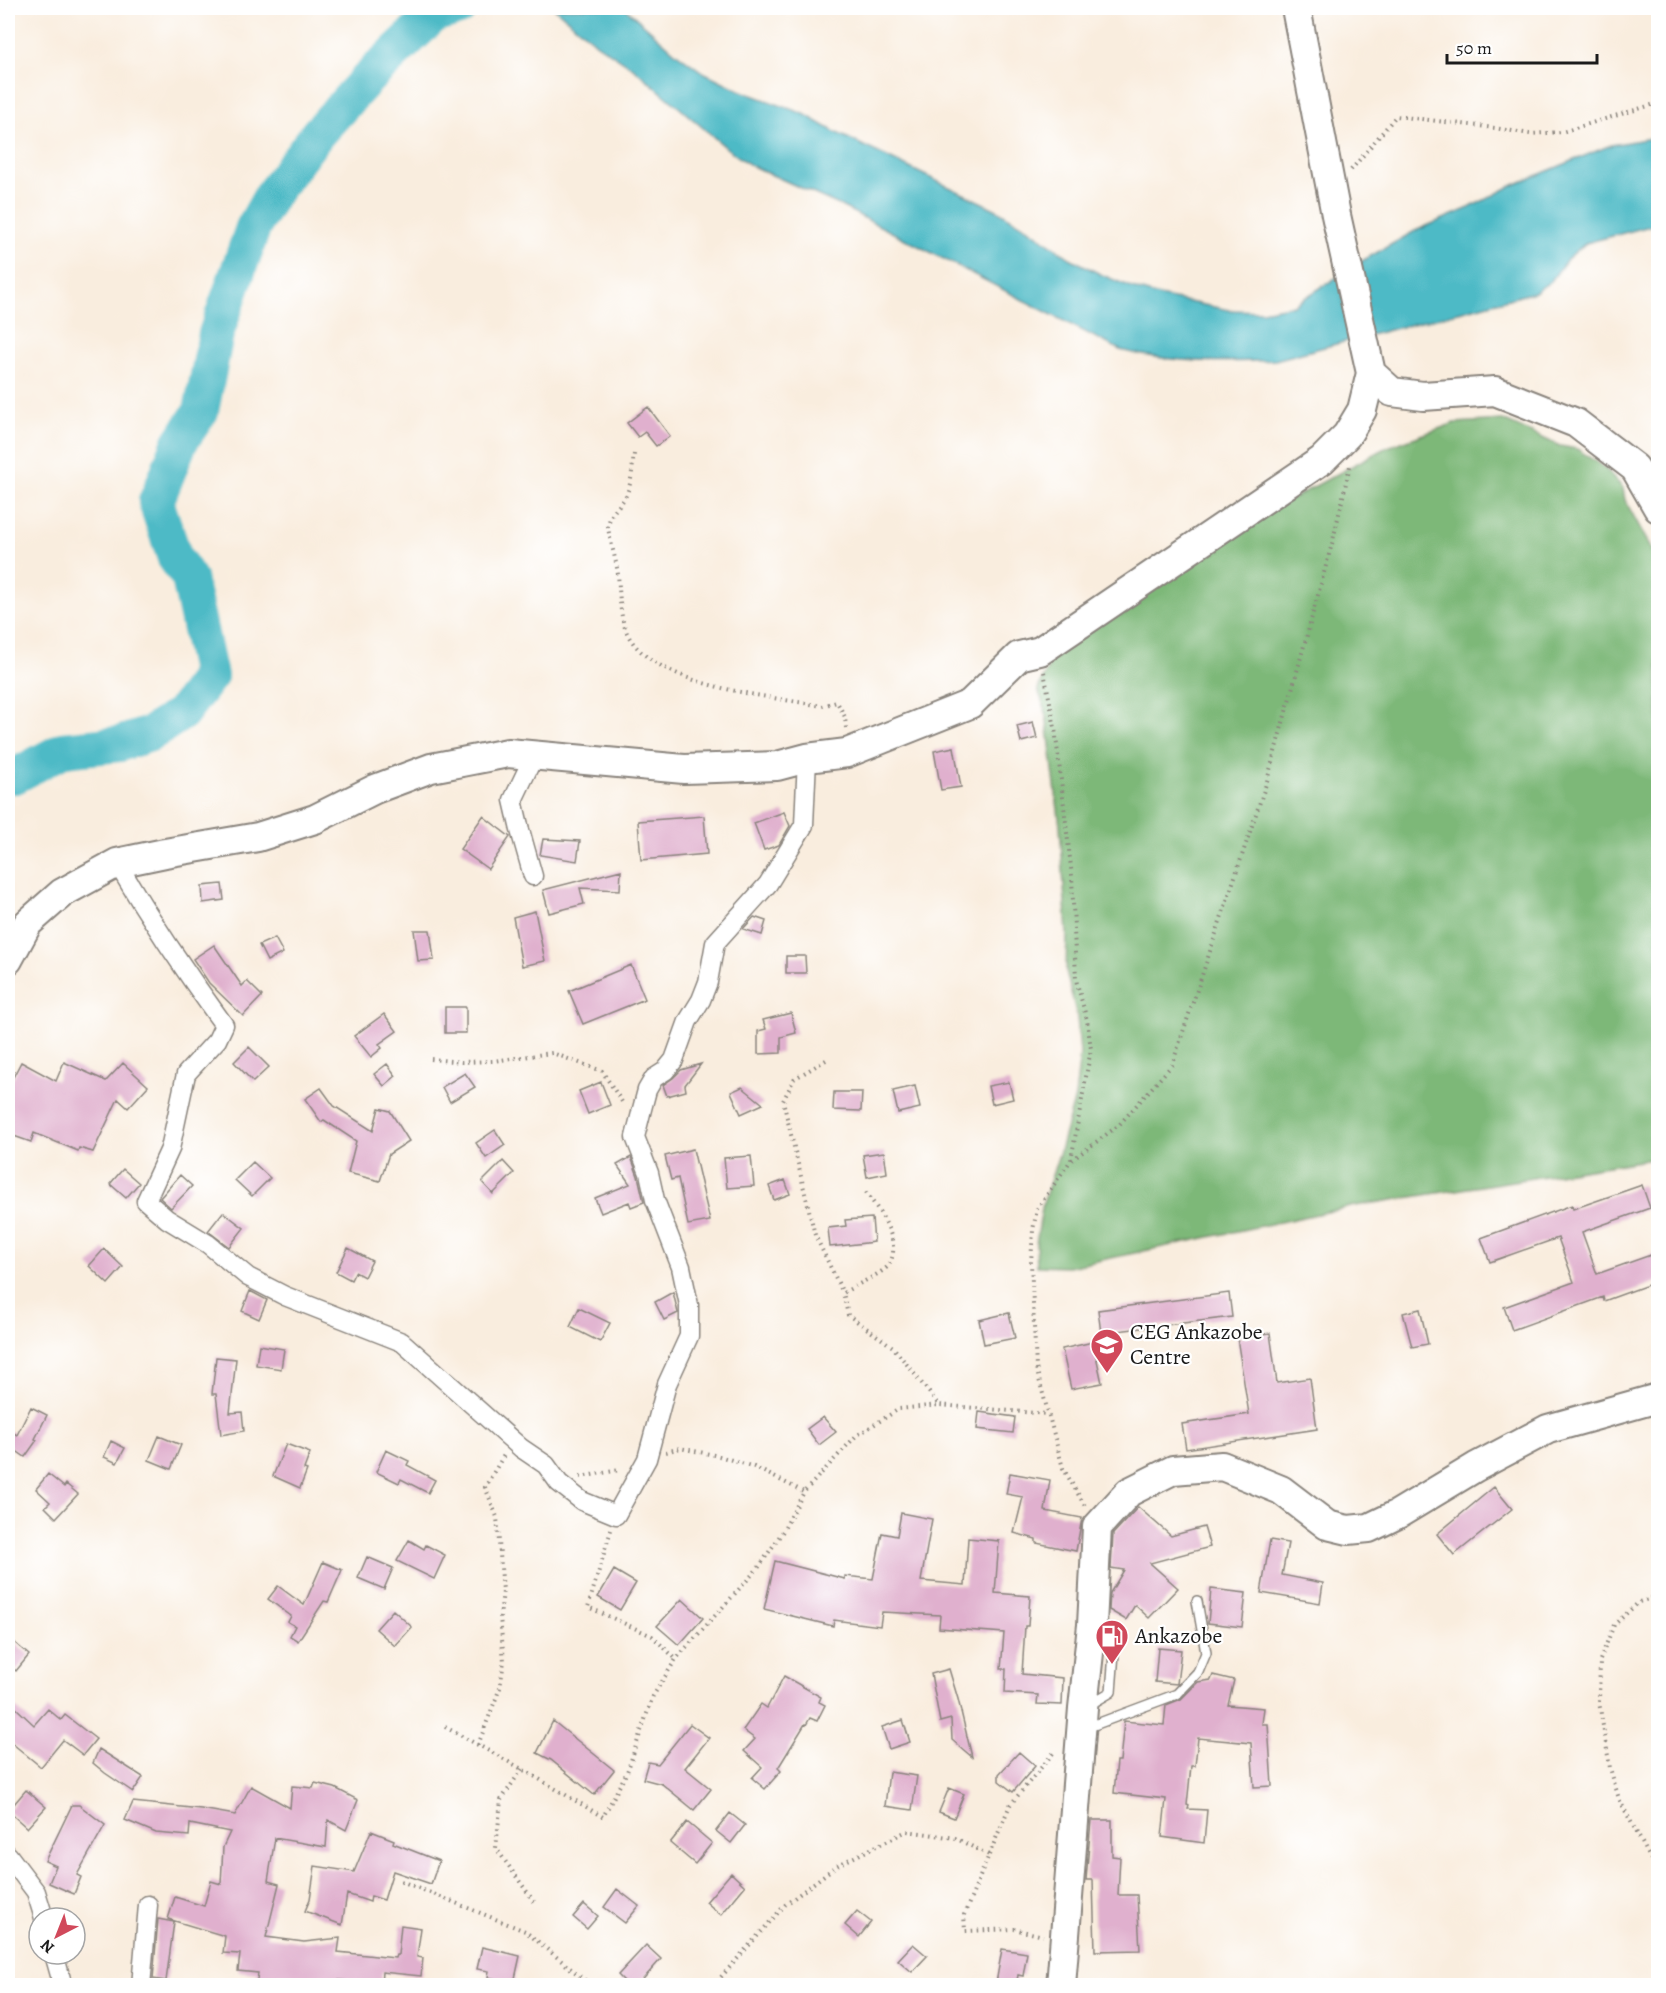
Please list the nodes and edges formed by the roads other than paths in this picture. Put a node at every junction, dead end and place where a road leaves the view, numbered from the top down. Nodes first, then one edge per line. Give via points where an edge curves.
1 (1296, 8) edge
2 (1371, 373) junction
3 (1659, 508) edge
4 (534, 756) junction
5 (807, 758) junction
6 (117, 863) junction
7 (533, 876) dead end
8 (8, 960) edge
9 (1659, 1398) edge
10 (1197, 1601) dead end
11 (1075, 1727) junction
12 (8, 1855) edge
13 (148, 1905) dead end
14 (40, 1906) edge
15 (57, 1966) edge
16 (63, 1986) edge
17 (141, 1986) edge
18 (1060, 1986) edge

1 - 2 main road
2 - 3 main road via 1392,392 1423,396 1495,391 1576,423 1635,468
2 - 5 main road via 1362,410 1347,435 1323,460 1040,651 1019,656 970,704 847,753
4 - 5 main road via 684,769 777,766
4 - 6 main road via 508,753 431,768 375,789 315,819 258,837
4 - 7 street via 513,800
5 - 6 street via 804,825 768,884 715,943 708,982 674,1060 647,1090 635,1137 681,1267 689,1305 689,1336 667,1384 647,1459 616,1515 582,1502 402,1342 285,1296 248,1277 146,1201 170,1149 186,1074 217,1040 224,1025
6 - 8 main road via 62,893 28,923
9 - 11 main road via 1548,1429 1369,1528 1348,1530 1328,1524 1281,1490 1222,1466 1173,1470 1129,1492 1097,1527 1092,1626
10 - 11 lane via 1206,1653 1198,1672 1177,1694
11 - 18 main road
12 - 14 street via 36,1892
13 - 17 street
15 - 16 street

